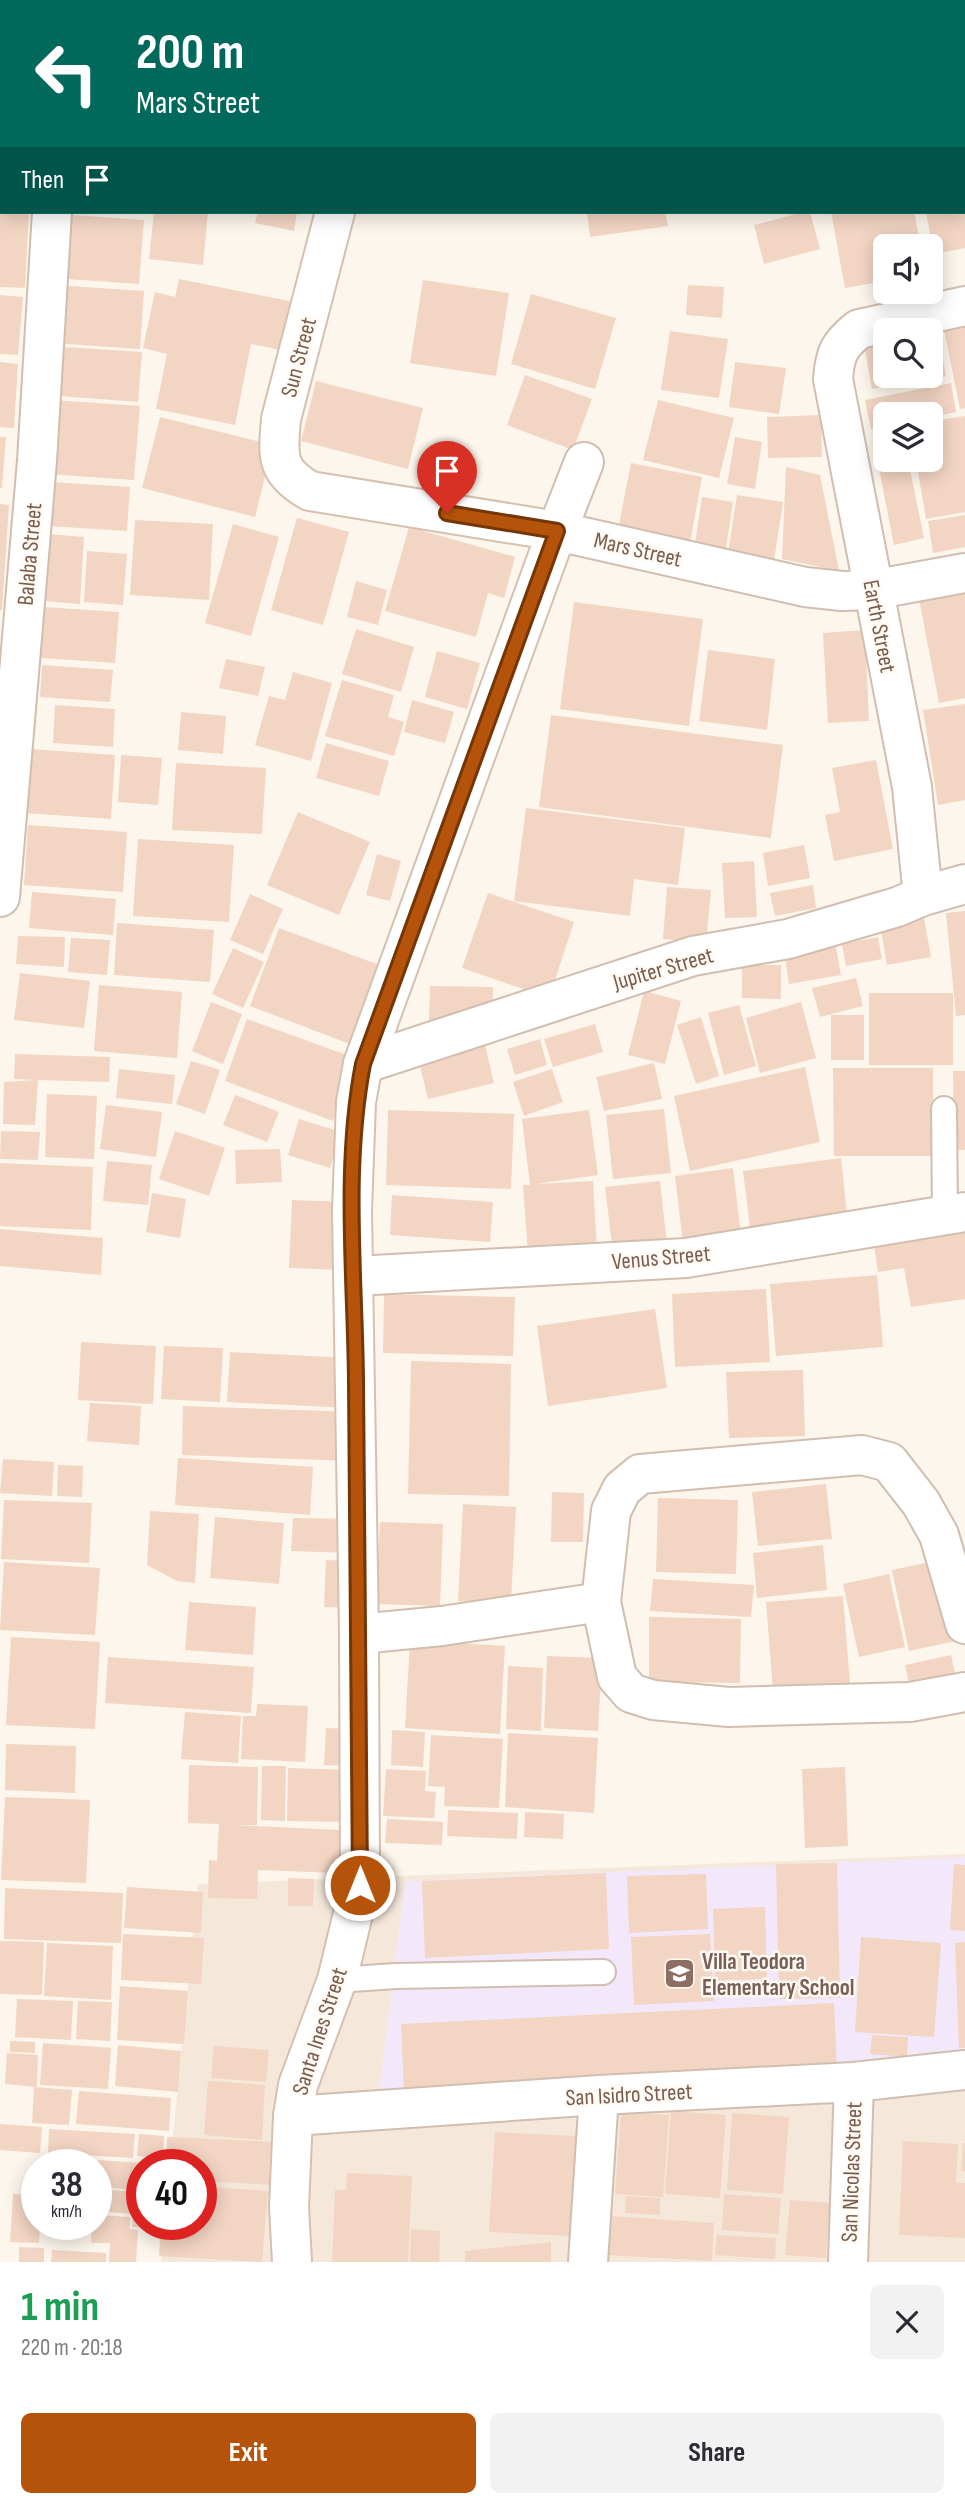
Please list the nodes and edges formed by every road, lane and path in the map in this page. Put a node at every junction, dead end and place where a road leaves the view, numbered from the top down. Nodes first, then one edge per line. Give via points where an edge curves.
1 (52, 214) edge
2 (334, 214) edge
3 (965, 306) edge
4 (584, 462) dead end
5 (310, 491) joint
6 (557, 531) junction
7 (965, 573) edge
8 (872, 590) junction
9 (965, 884) edge
10 (923, 896) junction
11 (0, 897) edge
12 (363, 1064) junction
13 (944, 1109) dead end
14 (955, 1214) edge
15 (355, 1276) junction
16 (601, 1602) junction
17 (965, 1624) edge
18 (359, 1633) junction
19 (965, 1692) edge
20 (603, 1972) dead end
21 (337, 1980) junction
22 (965, 2070) edge
23 (855, 2082) junction
24 (598, 2095) junction
25 (293, 2116) junction
26 (292, 2262) edge
27 (588, 2262) edge
28 (848, 2262) edge

1 - 11 street, Balaba Street via 37,461
2 - 5 street, Sun Street via 281,419 281,465 288,477
3 - 8 street, Earth Street via 859,329 835,356 833,379
4 - 6 street, Santa Ines Street
5 - 6 street, Mars Street
6 - 8 street, Mars Street via 805,587
6 - 12 street, Santa Ines Street
7 - 8 street, Mars Street
8 - 10 street, Earth Street via 912,787
9 - 10 street, Jupiter Street
10 - 12 street, Jupiter Street via 788,939 693,956
12 - 15 street, Santa Ines Street via 354,1134
13 - 14 lane
14 - 15 street, Venus Street via 686,1258
15 - 18 street, Santa Ines Street
16 - 17 street via 611,1511 622,1489 640,1474 862,1455 889,1462 922,1503 939,1535
16 - 18 street via 442,1626
16 - 19 street via 617,1676 631,1693 653,1700 729,1707 910,1702
18 - 21 street, Santa Ines Street via 360,1885
20 - 21 lane
21 - 25 street, Santa Ines Street via 298,2085
22 - 23 street, San Isidro Street
23 - 24 street, San Isidro Street
23 - 28 street, San Nicolas Street
24 - 25 street, San Isidro Street
24 - 27 street
25 - 26 street, Santa Ines Street

